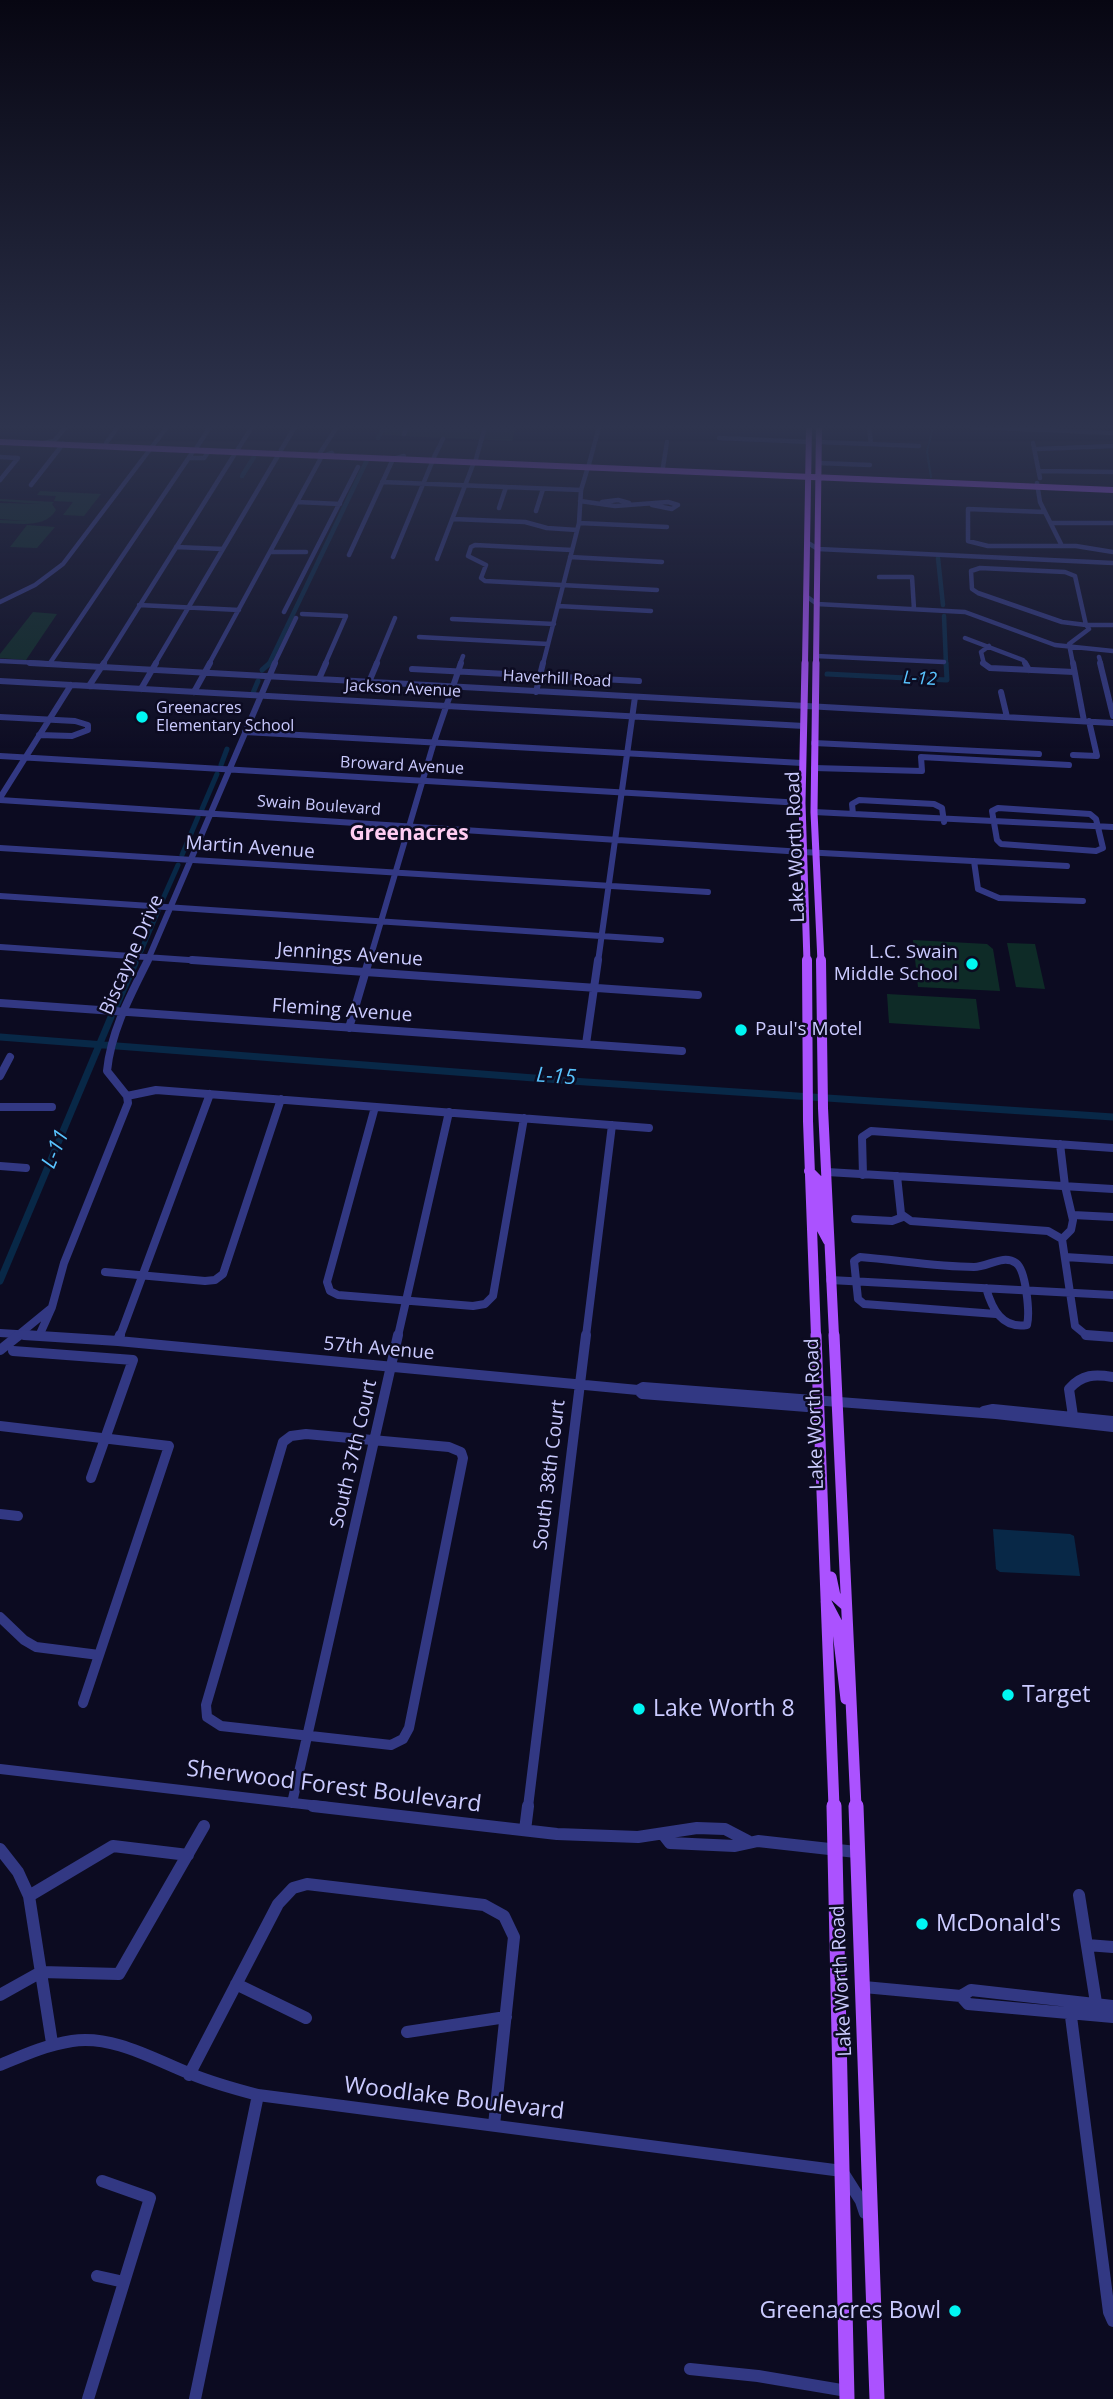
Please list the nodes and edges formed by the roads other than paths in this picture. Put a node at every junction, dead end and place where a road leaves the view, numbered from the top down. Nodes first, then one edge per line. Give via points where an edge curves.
1 (82, 539) edge
2 (134, 539) edge
3 (181, 539) edge
4 (229, 539) edge
5 (277, 539) edge
6 (322, 539) edge
7 (355, 539) edge
8 (401, 539) edge
9 (445, 539) edge
10 (575, 539) edge
11 (808, 539) edge
12 (818, 539) edge
13 (968, 539) edge
14 (1060, 539) edge
15 (808, 543) junction
16 (1062, 545) junction
17 (176, 547) junction
18 (223, 549) junction
19 (818, 549) junction
20 (572, 550) junction
21 (270, 552) junction
22 (306, 552) dead end
23 (1113, 552) edge
24 (348, 555) dead end
25 (393, 557) dead end
26 (570, 557) junction
27 (437, 559) dead end
28 (662, 562) dead end
29 (1113, 563) edge
30 (879, 577) dead end
31 (563, 586) junction
32 (657, 590) dead end
33 (806, 596) junction
34 (0, 602) edge
35 (817, 604) junction
36 (139, 605) junction
37 (558, 606) junction
38 (188, 608) junction
39 (914, 609) junction
40 (239, 610) junction
41 (651, 611) dead end
42 (284, 612) dead end
43 (395, 618) dead end
44 (452, 619) dead end
45 (554, 624) junction
46 (1086, 624) junction
47 (1113, 625) edge
48 (419, 637) dead end
49 (965, 638) dead end
50 (548, 644) junction
51 (989, 646) junction
52 (1070, 648) junction
53 (1113, 651) edge
54 (463, 656) dead end
55 (816, 656) junction
56 (1099, 657) dead end
57 (0, 661) edge
58 (943, 662) dead end
59 (50, 663) junction
60 (100, 666) junction
61 (153, 669) junction
62 (412, 669) dead end
63 (457, 670) junction
64 (1029, 670) junction
65 (205, 672) junction
66 (1074, 672) junction
67 (268, 676) junction
68 (540, 676) junction
69 (319, 679) junction
70 (0, 681) edge
71 (639, 681) dead end
72 (369, 682) junction
73 (71, 685) junction
74 (89, 686) junction
75 (451, 687) junction
76 (141, 689) junction
77 (194, 692) junction
78 (536, 692) junction
79 (1000, 692) dead end
80 (259, 695) junction
81 (635, 697) junction
82 (446, 706) junction
83 (804, 706) junction
84 (814, 707) junction
85 (633, 716) junction
86 (1113, 716) edge
87 (0, 717) edge
88 (1007, 717) junction
89 (48, 720) junction
90 (1086, 721) junction
91 (1113, 723) edge
92 (804, 726) junction
93 (245, 732) junction
94 (39, 735) junction
95 (434, 742) junction
96 (814, 743) junction
97 (628, 753) junction
98 (1039, 754) dead end
99 (1073, 755) dead end
100 (0, 756) edge
101 (25, 757) junction
102 (802, 763) junction
103 (1069, 765) dead end
104 (814, 768) junction
105 (229, 769) junction
106 (814, 778) junction
107 (422, 781) junction
108 (622, 793) junction
109 (0, 799) edge
110 (802, 803) junction
111 (210, 813) junction
112 (814, 814) junction
113 (853, 814) junction
114 (944, 822) junction
115 (409, 825) junction
116 (994, 825) junction
117 (1113, 829) edge
118 (1099, 830) junction
119 (615, 838) junction
120 (0, 848) edge
121 (803, 852) junction
122 (816, 853) junction
123 (190, 860) junction
124 (974, 861) junction
125 (1067, 866) dead end
126 (395, 873) junction
127 (609, 887) junction
128 (708, 892) dead end
129 (0, 896) edge
130 (1083, 901) dead end
131 (171, 907) junction
132 (381, 921) junction
133 (806, 929) junction
134 (602, 936) junction
135 (661, 940) dead end
136 (0, 947) edge
137 (149, 958) junction
138 (367, 972) junction
139 (821, 974) junction
140 (595, 988) junction
141 (698, 995) dead end
142 (0, 1003) edge
143 (125, 1012) junction
144 (808, 1013) junction
145 (349, 1028) junction
146 (586, 1044) junction
147 (682, 1051) dead end
148 (10, 1057) dead end
149 (822, 1061) junction
150 (0, 1076) edge
151 (210, 1094) junction
152 (127, 1096) junction
153 (281, 1099) junction
154 (0, 1107) edge
155 (51, 1107) dead end
156 (375, 1107) junction
157 (449, 1112) junction
158 (524, 1118) junction
159 (808, 1121) junction
160 (612, 1125) junction
161 (649, 1128) dead end
162 (1060, 1144) junction
163 (1113, 1148) edge
164 (0, 1166) edge
165 (26, 1168) dead end
166 (809, 1171) junction
167 (827, 1172) junction
168 (863, 1175) junction
169 (901, 1177) junction
170 (1065, 1189) junction
171 (1113, 1192) edge
172 (1073, 1215) junction
173 (903, 1217) junction
174 (1113, 1217) edge
175 (855, 1219) dead end
176 (1062, 1239) junction
177 (830, 1245) junction
178 (1065, 1256) junction
179 (1113, 1260) edge
180 (105, 1272) dead end
181 (144, 1276) junction
182 (831, 1280) junction
183 (855, 1282) junction
184 (986, 1288) junction
185 (1025, 1290) junction
186 (1070, 1293) junction
187 (1113, 1295) edge
188 (407, 1302) junction
189 (52, 1307) junction
190 (996, 1314) junction
191 (0, 1333) edge
192 (17, 1334) junction
193 (40, 1336) junction
194 (1113, 1337) edge
195 (118, 1341) junction
196 (0, 1350) edge
197 (13, 1351) dead end
198 (391, 1368) junction
199 (1113, 1377) edge
200 (578, 1384) junction
201 (819, 1402) junction
202 (836, 1402) junction
203 (982, 1412) junction
204 (1073, 1416) junction
205 (1113, 1421) edge
206 (0, 1426) edge
207 (1113, 1427) edge
208 (105, 1438) junction
209 (375, 1441) junction
210 (91, 1478) dead end
211 (0, 1514) edge
212 (18, 1516) dead end
213 (823, 1522) junction
214 (826, 1602) junction
215 (845, 1605) junction
216 (0, 1617) edge
217 (99, 1655) junction
218 (83, 1703) dead end
219 (850, 1709) junction
220 (306, 1736) junction
221 (0, 1769) edge
222 (292, 1803) junction
223 (204, 1826) dead end
224 (525, 1830) junction
225 (663, 1834) junction
226 (748, 1842) junction
227 (0, 1849) edge
228 (835, 1851) junction
229 (856, 1852) junction
230 (188, 1855) junction
231 (1079, 1895) dead end
232 (29, 1896) junction
233 (1087, 1945) junction
234 (1113, 1947) edge
235 (41, 1972) junction
236 (236, 1984) junction
237 (864, 1987) junction
238 (0, 1995) edge
239 (1113, 2006) edge
240 (1071, 2007) junction
241 (1097, 2010) junction
242 (506, 2017) junction
243 (1113, 2017) edge
244 (306, 2018) dead end
245 (407, 2032) dead end
246 (52, 2043) junction
247 (0, 2065) edge
248 (189, 2075) junction
249 (258, 2095) junction
250 (494, 2125) junction
251 (842, 2171) junction
252 (102, 2181) dead end
253 (873, 2238) junction
254 (97, 2276) dead end
255 (124, 2283) junction
256 (1113, 2321) edge
257 (690, 2369) dead end
258 (848, 2397) edge
259 (88, 2399) edge
260 (195, 2399) edge
261 (877, 2399) edge

1 - 34 street via 43,580
2 - 59 street
3 - 17 street
4 - 18 street
5 - 21 street
6 - 42 street
7 - 24 street
8 - 25 street
9 - 27 street
10 - 20 street
11 - 15 main road, Lake Worth Road
12 - 19 main road, Lake Worth Road
13 - 16 street via 973,544 1004,547
14 - 16 street
15 - 19 street
15 - 33 main road, Lake Worth Road
16 - 23 street
17 - 18 street
17 - 36 street
18 - 38 street
19 - 29 street
19 - 35 main road, Lake Worth Road
20 - 26 street
20 - 31 street via 475,545 468,554 486,565 481,578 485,581
21 - 22 street
21 - 40 street
26 - 28 street
26 - 31 street
30 - 39 street via 912,577
31 - 32 street
31 - 37 street
33 - 35 street
33 - 83 main road, Lake Worth Road
35 - 39 street
35 - 55 main road, Lake Worth Road
36 - 38 street
36 - 60 street
37 - 41 street
37 - 45 street
38 - 40 street
38 - 61 street
39 - 52 street via 972,614
40 - 65 street
43 - 72 street
44 - 45 street
45 - 50 street
46 - 46 street via 1076,577 1071,573 971,571 975,592 1058,621
46 - 47 street
46 - 52 street via 1088,631 1071,641
48 - 50 street
49 - 51 street
50 - 68 street
51 - 64 street via 1023,660
51 - 64 street via 981,653 984,665
52 - 53 street
52 - 66 street
54 - 63 street
55 - 58 street
55 - 84 main road, Lake Worth Road
56 - 86 street
57 - 59 street, Haverhill Road
59 - 60 street, Haverhill Road
60 - 61 street, Haverhill Road
60 - 74 street
61 - 65 street, Haverhill Road
61 - 76 street
62 - 63 street
63 - 68 street
63 - 75 street
64 - 66 street
65 - 67 street, Haverhill Road
65 - 77 street
66 - 90 street
67 - 69 street, Haverhill Road
67 - 69 street, Biscayne Drive via 299,616 346,616
67 - 80 street, Biscayne Drive
68 - 71 street
68 - 78 street
69 - 72 street, Haverhill Road
70 - 73 street, Jackson Avenue
72 - 75 street, Haverhill Road
73 - 74 street, Jackson Avenue
73 - 89 street
74 - 76 street, Jackson Avenue
75 - 78 street, Haverhill Road
75 - 82 street
76 - 77 street, Jackson Avenue
77 - 80 street, Jackson Avenue
78 - 81 street, Haverhill Road
79 - 88 street
80 - 82 street, Jackson Avenue
80 - 93 street, Biscayne Drive
81 - 83 street, Haverhill Road
81 - 85 street
82 - 85 street, Jackson Avenue
82 - 95 street
83 - 84 street, Haverhill Road
83 - 92 main road, Lake Worth Road
84 - 88 street, Haverhill Road
84 - 96 main road, Lake Worth Road
85 - 92 street, Jackson Avenue
85 - 97 street
87 - 89 street
88 - 90 street, Haverhill Road
89 - 94 street
89 - 94 street via 84,723 88,730 72,736
90 - 91 street, Haverhill Road
90 - 99 street via 1097,756
92 - 102 main road, Lake Worth Road
93 - 95 street
93 - 105 street, Biscayne Drive
94 - 101 street
95 - 97 street
95 - 107 street
96 - 98 street
96 - 104 main road, Lake Worth Road
97 - 102 street
97 - 108 street
100 - 101 street, Broward Avenue
101 - 105 street, Broward Avenue
101 - 109 street
102 - 106 main road
102 - 110 main road, Lake Worth Road
103 - 104 street via 921,757 922,770
104 - 106 main road, Lake Worth Road
105 - 107 street, Broward Avenue
105 - 111 street, Biscayne Drive
106 - 112 main road, Lake Worth Road
107 - 108 street, Broward Avenue
107 - 115 street
108 - 110 street, Broward Avenue
108 - 119 street
109 - 111 street, Swain Boulevard
110 - 121 main road, Lake Worth Road
111 - 115 street, Swain Boulevard
111 - 123 street, Biscayne Drive
112 - 113 street
112 - 114 street
112 - 122 main road, Lake Worth Road
113 - 114 street
113 - 114 street via 852,804 859,800 922,804 940,807
114 - 116 street
115 - 119 street, Swain Boulevard
115 - 126 street
116 - 118 street
116 - 118 street via 992,811 1001,808 1087,813 1095,817
116 - 118 street via 997,840 1004,845 1096,851 1103,848
117 - 118 street
119 - 121 street, Swain Boulevard
119 - 127 street
120 - 123 street, Martin Avenue
121 - 122 street, Swain Boulevard
121 - 133 main road, Lake Worth Road
122 - 124 street, Swain Boulevard
122 - 139 main road, Lake Worth Road
123 - 126 street, Martin Avenue
123 - 131 street, Biscayne Drive
124 - 125 street, Swain Boulevard
124 - 130 street via 978,890 992,897
126 - 127 street, Martin Avenue
126 - 132 street
127 - 128 street, Martin Avenue
127 - 134 street
129 - 131 street
131 - 132 street
131 - 137 street, Biscayne Drive
132 - 134 street
132 - 138 street
133 - 139 main road via 814,937
133 - 144 main road, Lake Worth Road
134 - 135 street
134 - 140 street
136 - 137 street, Jennings Avenue
137 - 138 street, Jennings Avenue
137 - 143 street, Biscayne Drive
138 - 140 street, Jennings Avenue
138 - 145 street
139 - 149 main road, Lake Worth Road
140 - 141 street, Jennings Avenue
140 - 146 street
142 - 143 street, Fleming Avenue
143 - 145 street, Fleming Avenue
143 - 152 street, Biscayne Drive via 113,1036 108,1074
144 - 149 main road via 813,1051
144 - 159 main road, Lake Worth Road
145 - 146 street, Fleming Avenue
146 - 147 street, Fleming Avenue
148 - 150 street
149 - 167 main road, Lake Worth Road
151 - 152 street via 147,1090
151 - 153 street
151 - 181 street
152 - 189 street via 128,1106 64,1263
153 - 156 street
153 - 181 street via 223,1274 205,1281
154 - 155 street
156 - 157 street
156 - 188 street via 327,1282 330,1291 343,1296
157 - 158 street
157 - 188 street, South 37th Court
158 - 160 street
158 - 188 street via 493,1296 484,1306
159 - 166 main road, Lake Worth Road
159 - 167 main road via 814,1133 815,1163
160 - 161 street
160 - 200 street, South 38th Court
162 - 163 street
162 - 168 street via 867,1132 862,1137
162 - 170 street
164 - 165 street
166 - 177 main road via 819,1181 821,1228
166 - 201 main road, Lake Worth Road
167 - 168 street
167 - 177 main road, Lake Worth Road
168 - 169 street
169 - 170 street
169 - 173 street
170 - 171 street
170 - 172 street
172 - 174 street
172 - 176 street via 1072,1227
173 - 175 street via 892,1221
173 - 176 street via 1048,1231
176 - 178 street
177 - 182 main road, Lake Worth Road
178 - 179 street
178 - 186 street
180 - 181 street
181 - 195 street
182 - 183 street
182 - 202 main road, Lake Worth Road
183 - 184 street
183 - 185 street via 854,1261 860,1257 977,1267 1005,1259 1019,1265
183 - 190 street via 858,1299 864,1304
184 - 185 street
184 - 190 street
185 - 186 street
185 - 190 street via 1027,1325 1008,1325
186 - 187 street
186 - 194 street via 1076,1330
188 - 198 street, South 37th Court
189 - 192 street
189 - 193 street
191 - 192 street, 57th Avenue
192 - 193 street, 57th Avenue
192 - 196 street
193 - 195 street, 57th Avenue
195 - 198 street, 57th Avenue
197 - 208 street via 133,1360
198 - 200 street, 57th Avenue
198 - 209 street, South 37th Court
199 - 204 street via 1076,1379 1069,1390
200 - 201 street, 57th Avenue via 772,1405 808,1407
200 - 224 street, South 38th Court
201 - 202 street, 57th Avenue
201 - 213 main road, Lake Worth Road
202 - 203 street, 57th Avenue
202 - 215 main road, Lake Worth Road
203 - 204 street, 57th Avenue
203 - 207 street, 57th Avenue
204 - 205 street, 57th Avenue
206 - 208 street
208 - 210 street
208 - 217 street via 169,1446
209 - 220 street, South 37th Court
209 - 220 street via 449,1447 461,1452 464,1464 409,1728 397,1743 384,1745
209 - 220 street via 306,1434 283,1442 205,1705 206,1717 215,1725
211 - 212 street
213 - 214 main road, Lake Worth Road
213 - 215 main road via 830,1536 832,1587
214 - 219 main road via 837,1618 841,1687
214 - 228 main road, Lake Worth Road
215 - 219 main road, Lake Worth Road
216 - 217 street via 36,1647
217 - 218 street
219 - 229 main road, Lake Worth Road
220 - 222 street, South 37th Court
221 - 222 street, Sherwood Forest Boulevard
222 - 224 street, Sherwood Forest Boulevard
223 - 230 street
224 - 225 street, Sherwood Forest Boulevard via 597,1838
225 - 226 street, Sherwood Forest Boulevard via 725,1829
225 - 226 street, Sherwood Forest Boulevard via 670,1843 687,1845
226 - 228 street, Sherwood Forest Boulevard
227 - 232 street via 19,1872
228 - 229 street, Sherwood Forest Boulevard
228 - 251 main road, Lake Worth Road
229 - 237 main road, Lake Worth Road
230 - 232 street via 113,1846
230 - 235 street via 119,1974
231 - 233 street
232 - 235 street
233 - 234 street
233 - 241 street
235 - 238 street
235 - 246 street
236 - 242 street via 282,1898 300,1885 457,1902 491,1907 510,1924 514,1944
236 - 244 street
236 - 248 street
237 - 240 street via 961,1996 968,2004
237 - 253 main road, Lake Worth Road
239 - 241 street
240 - 241 street
240 - 256 street
241 - 243 street
242 - 245 street
242 - 250 street
246 - 247 street, Woodlake Boulevard
246 - 248 street, Woodlake Boulevard via 85,2039 120,2043
248 - 249 street, Woodlake Boulevard
249 - 250 street, Woodlake Boulevard
249 - 260 street
250 - 251 street, Woodlake Boulevard
251 - 253 street via 862,2201
251 - 258 main road, Lake Worth Road
252 - 255 street via 150,2198
253 - 261 main road, Lake Worth Road
254 - 255 street
255 - 259 street
257 - 258 street via 758,2376

